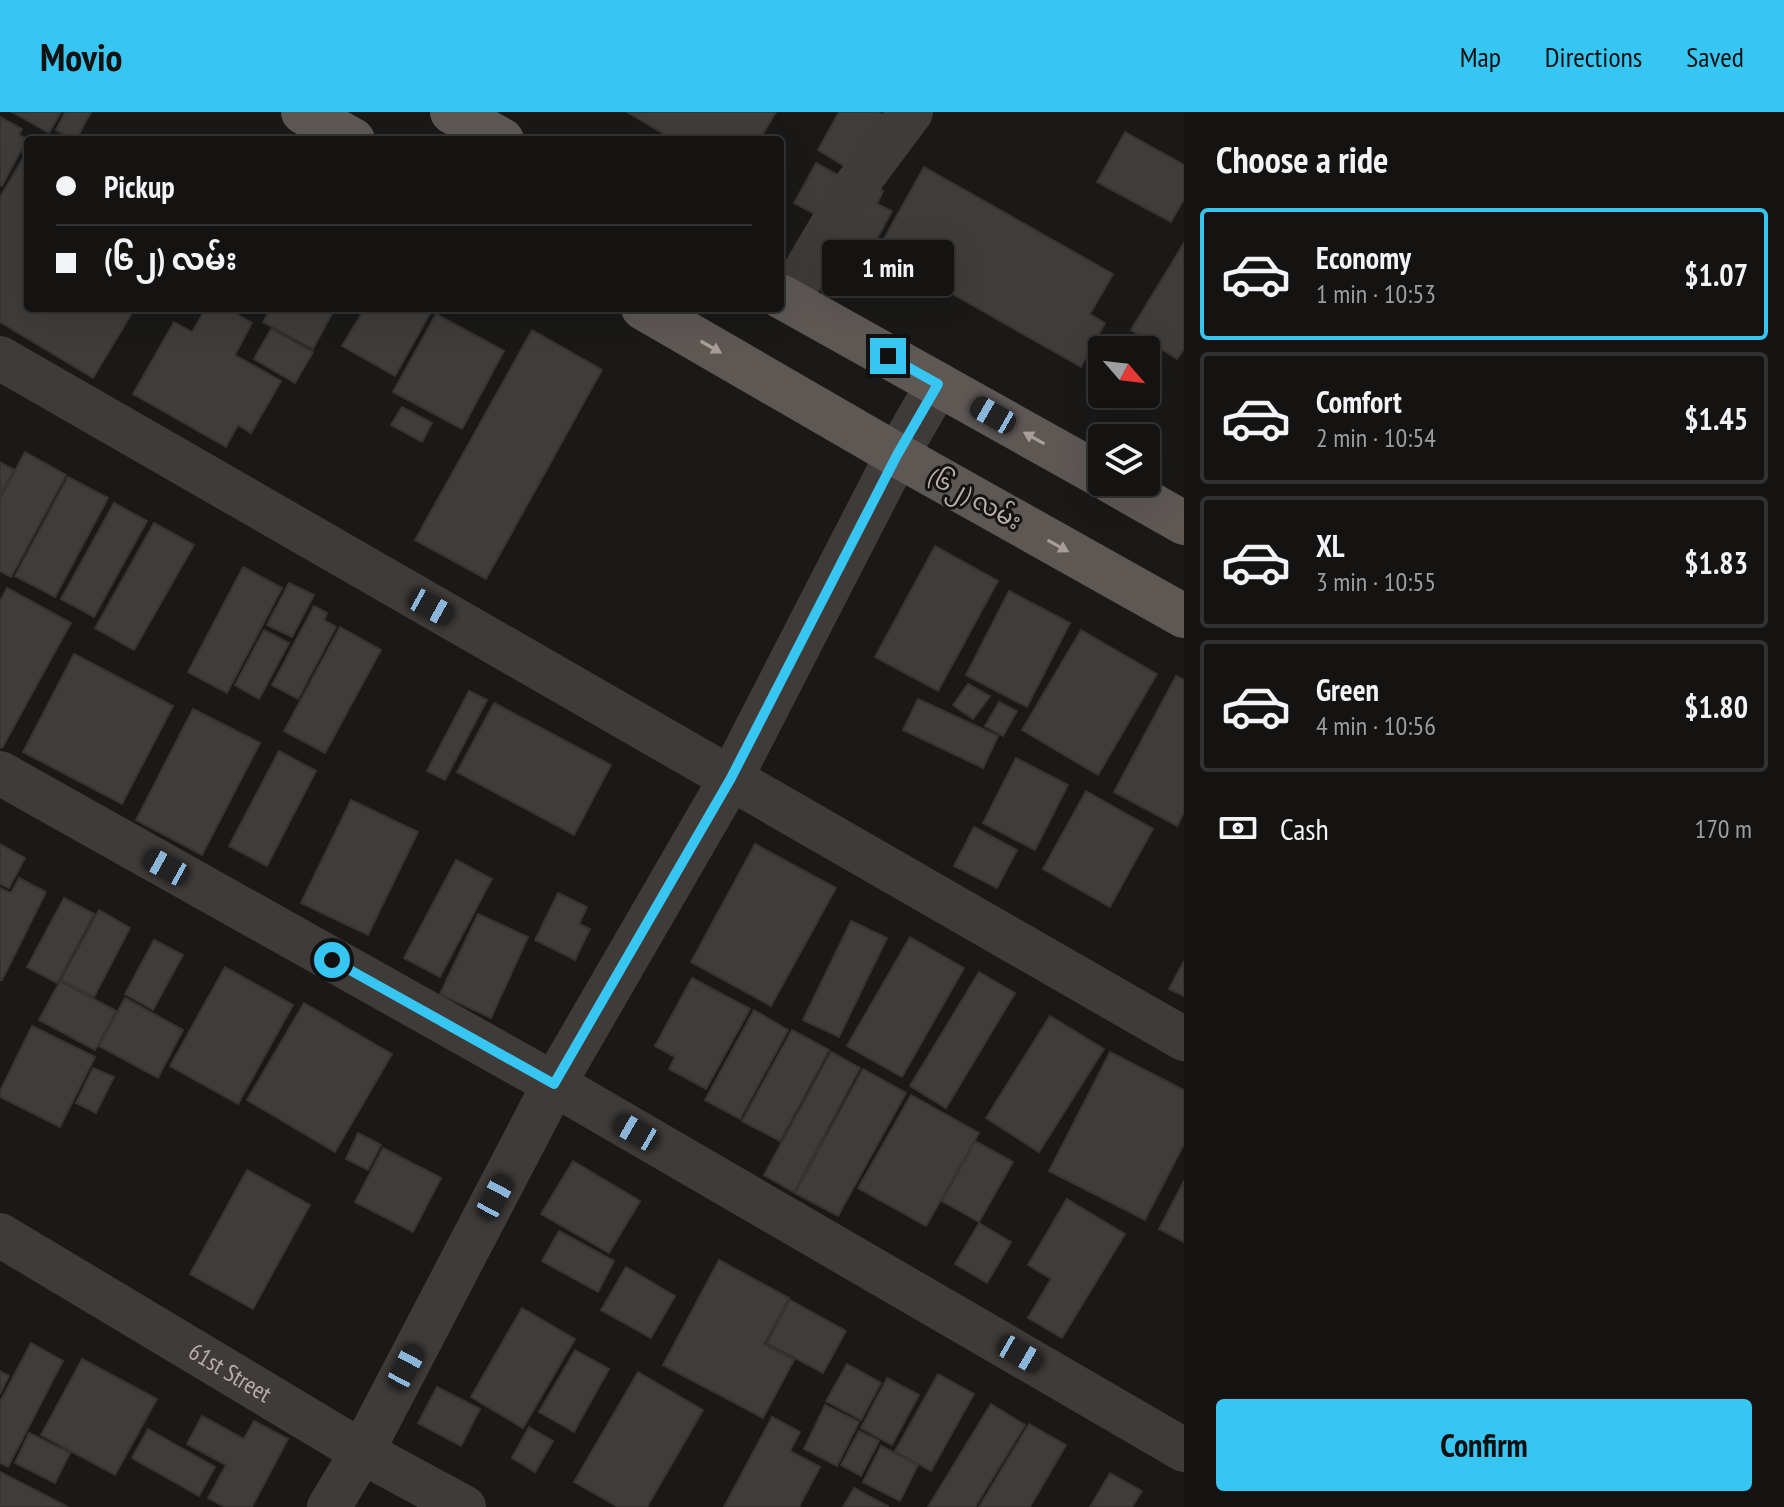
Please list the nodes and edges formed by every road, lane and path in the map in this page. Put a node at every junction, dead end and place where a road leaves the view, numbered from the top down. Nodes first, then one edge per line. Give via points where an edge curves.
1 (303, 112) edge
2 (452, 112) edge
3 (911, 112) edge
4 (346, 136) edge
5 (495, 136) edge
6 (784, 298) edge
7 (650, 312) edge
8 (0, 358) edge
9 (938, 384) junction
10 (897, 455) junction
11 (1088, 468) edge
12 (1137, 496) edge
13 (1184, 523) edge
14 (1184, 616) edge
15 (0, 773) edge
16 (731, 778) junction
17 (1184, 1039) edge
18 (554, 1084) junction
19 (0, 1235) edge
20 (1184, 1450) edge
21 (362, 1452) junction
22 (329, 1507) edge
23 (464, 1507) edge

1 - 4 main road
2 - 5 main road
3 - 6 street via 852,191
6 - 9 main road
7 -> 10 main road, (၆၂) လမ်း
8 - 16 street
9 - 10 street
11 -> 9 main road
10 -> 14 main road, (၆၂) လမ်း
10 - 16 street
12 - 13 main road
15 - 18 street
16 - 17 street
16 - 18 street
18 - 20 street
18 - 21 street
19 - 21 street, 61st Street
21 - 22 street
21 - 23 street, 61st Street

